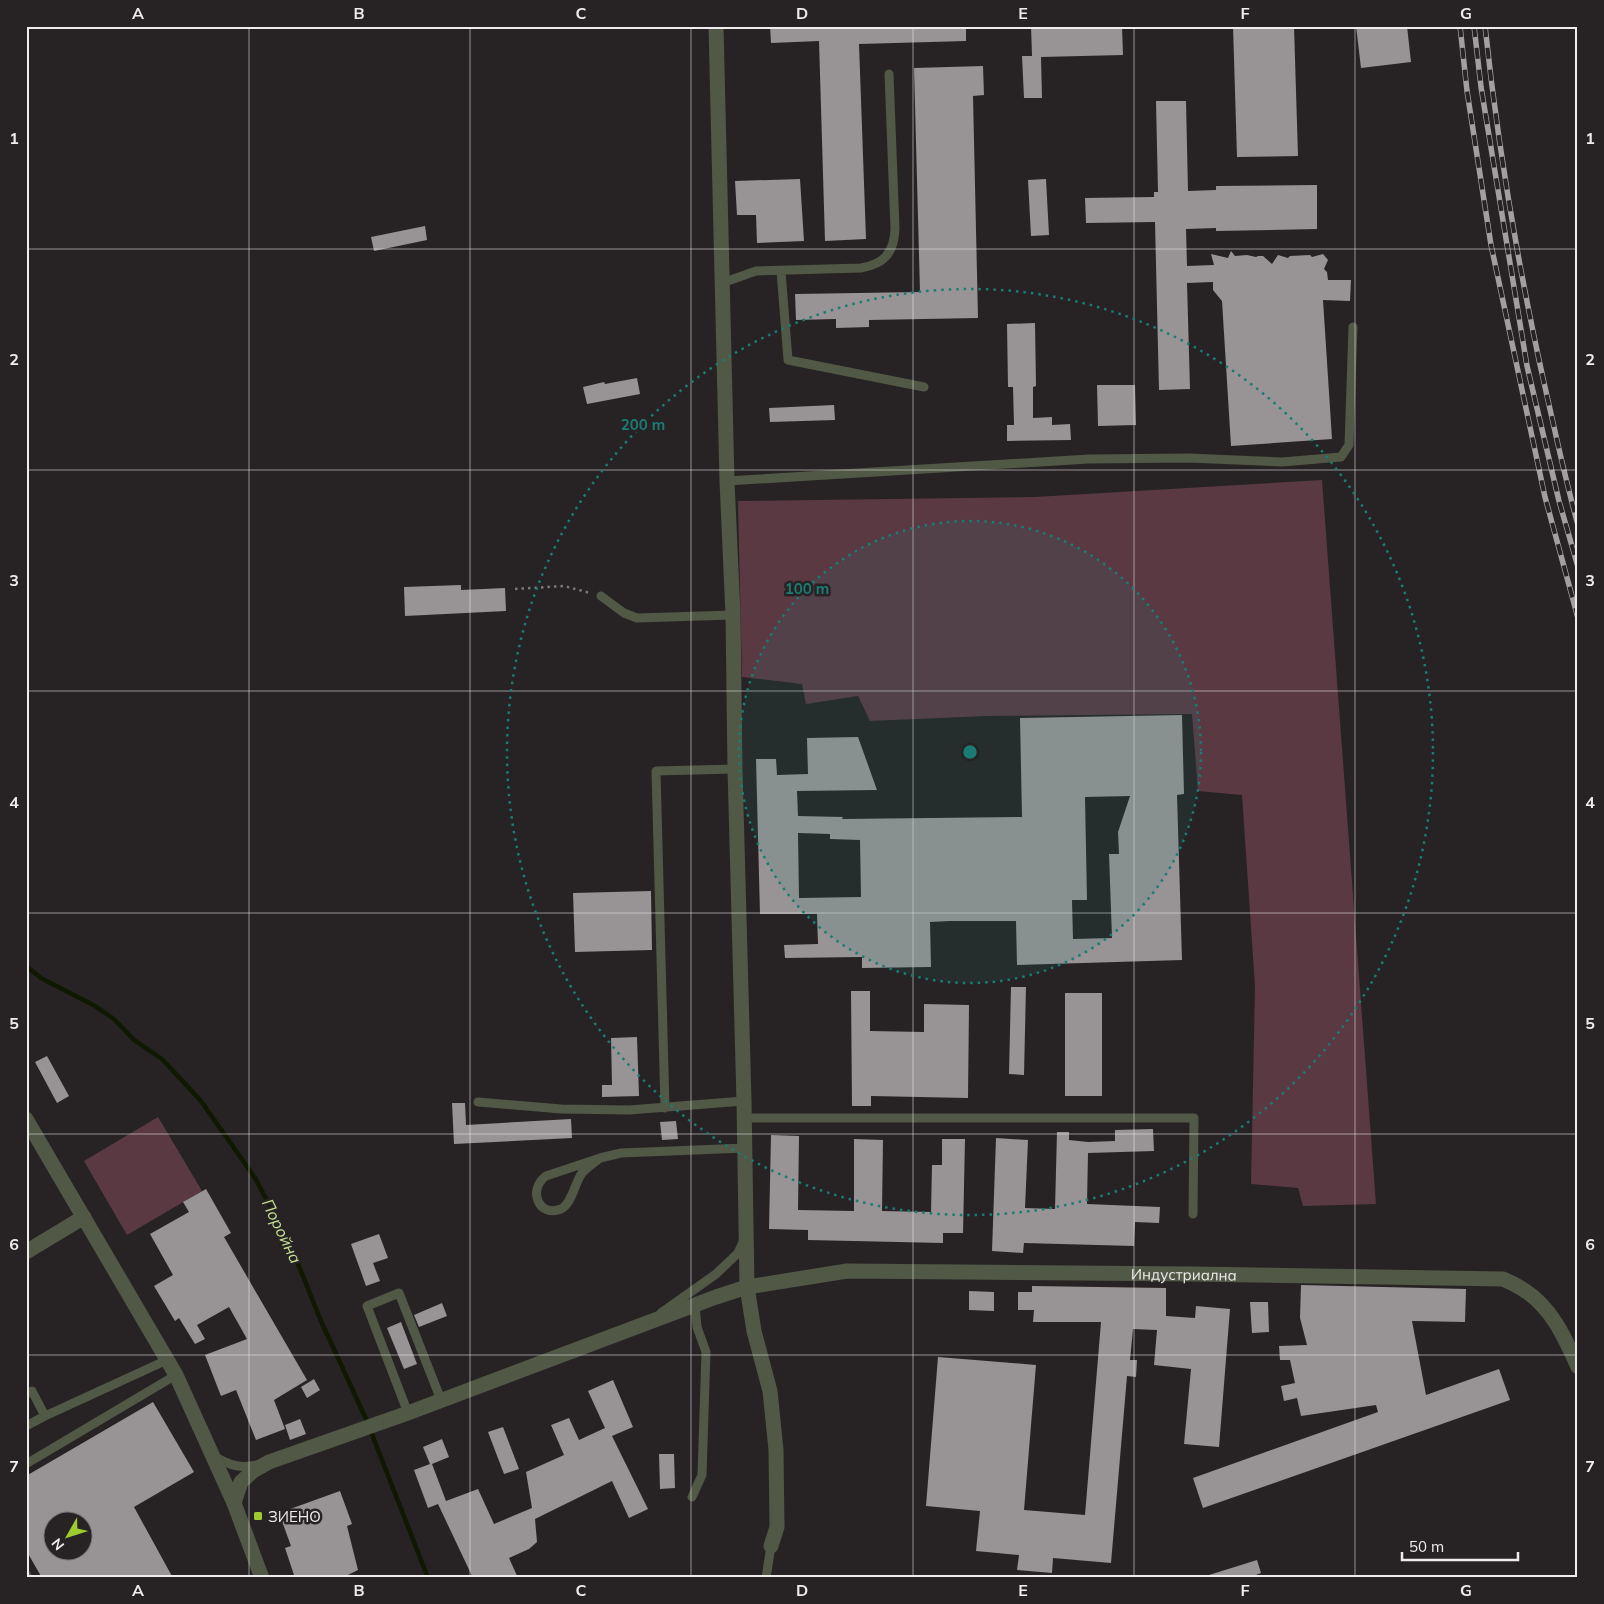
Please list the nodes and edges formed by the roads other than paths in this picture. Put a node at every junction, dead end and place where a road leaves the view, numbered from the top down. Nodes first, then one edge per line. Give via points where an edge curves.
1 (716, 26) edge
2 (889, 74) dead end
3 (781, 271) junction
4 (722, 283) junction
5 (1352, 327) dead end
6 (924, 387) dead end
7 (727, 482) junction
8 (601, 596) road end
9 (733, 615) junction
10 (735, 769) junction
11 (744, 1101) junction
12 (478, 1102) dead end
13 (665, 1108) junction
14 (744, 1118) junction
15 (26, 1120) edge
16 (745, 1148) junction
17 (600, 1158) junction
18 (1193, 1214) dead end
19 (84, 1217) junction
20 (746, 1235) junction
21 (26, 1252) edge
22 (747, 1287) junction
23 (695, 1305) junction
24 (646, 1323) junction
25 (167, 1360) junction
26 (1578, 1367) edge
27 (176, 1375) junction
28 (26, 1394) edge
29 (441, 1400) junction
30 (408, 1413) junction
31 (45, 1416) junction
32 (26, 1426) edge
33 (214, 1457) junction
34 (269, 1462) junction
35 (26, 1464) edge
36 (692, 1497) dead end
37 (234, 1503) junction
38 (770, 1546) joint
39 (26, 1574) edge
40 (28, 1578) edge
41 (262, 1578) edge
42 (766, 1578) edge

1 - 4 street
2 - 3 lane via 895,230 890,252 872,266 861,268
3 - 4 lane via 756,271
3 - 6 lane via 788,360
4 - 7 street
5 - 7 lane via 1349,444 1341,457 1282,462 1188,458 1089,459
7 - 9 street
8 - 9 lane via 637,618
9 - 10 street
10 - 11 street
10 - 13 lane via 656,771
11 - 13 lane
11 - 14 street
12 - 13 lane via 561,1109
14 - 16 street
14 - 18 lane via 1194,1118
15 - 19 street
16 - 17 lane via 621,1154
16 - 20 street
17 - 17 lane via 546,1176 536,1190 539,1203 550,1210 564,1207 583,1171
19 - 21 street
19 - 25 street
20 - 22 street
20 - 24 lane via 738,1253 716,1274
22 - 23 street, Индустриална
22 - 26 street, Индустриална via 847,1271 1503,1279 1525,1290 1547,1309 1565,1337
22 - 38 street via 754,1331 770,1391 775,1440 778,1526
23 - 24 street, Индустриална
23 - 36 lane via 697,1327 706,1352 702,1475
24 - 29 street, Индустриална
25 - 27 street
25 - 31 lane
27 - 33 street
27 - 35 lane
28 - 31 lane via 32,1392
29 - 30 street, Индустриална
29 - 30 lane via 399,1293 367,1306
30 - 34 street, Индустриална
31 - 32 lane
33 - 34 lane via 232,1467 246,1468
33 - 37 street
34 - 37 street, Индустриална via 241,1482
37 - 41 street
38 - 42 lane
39 - 40 lane

